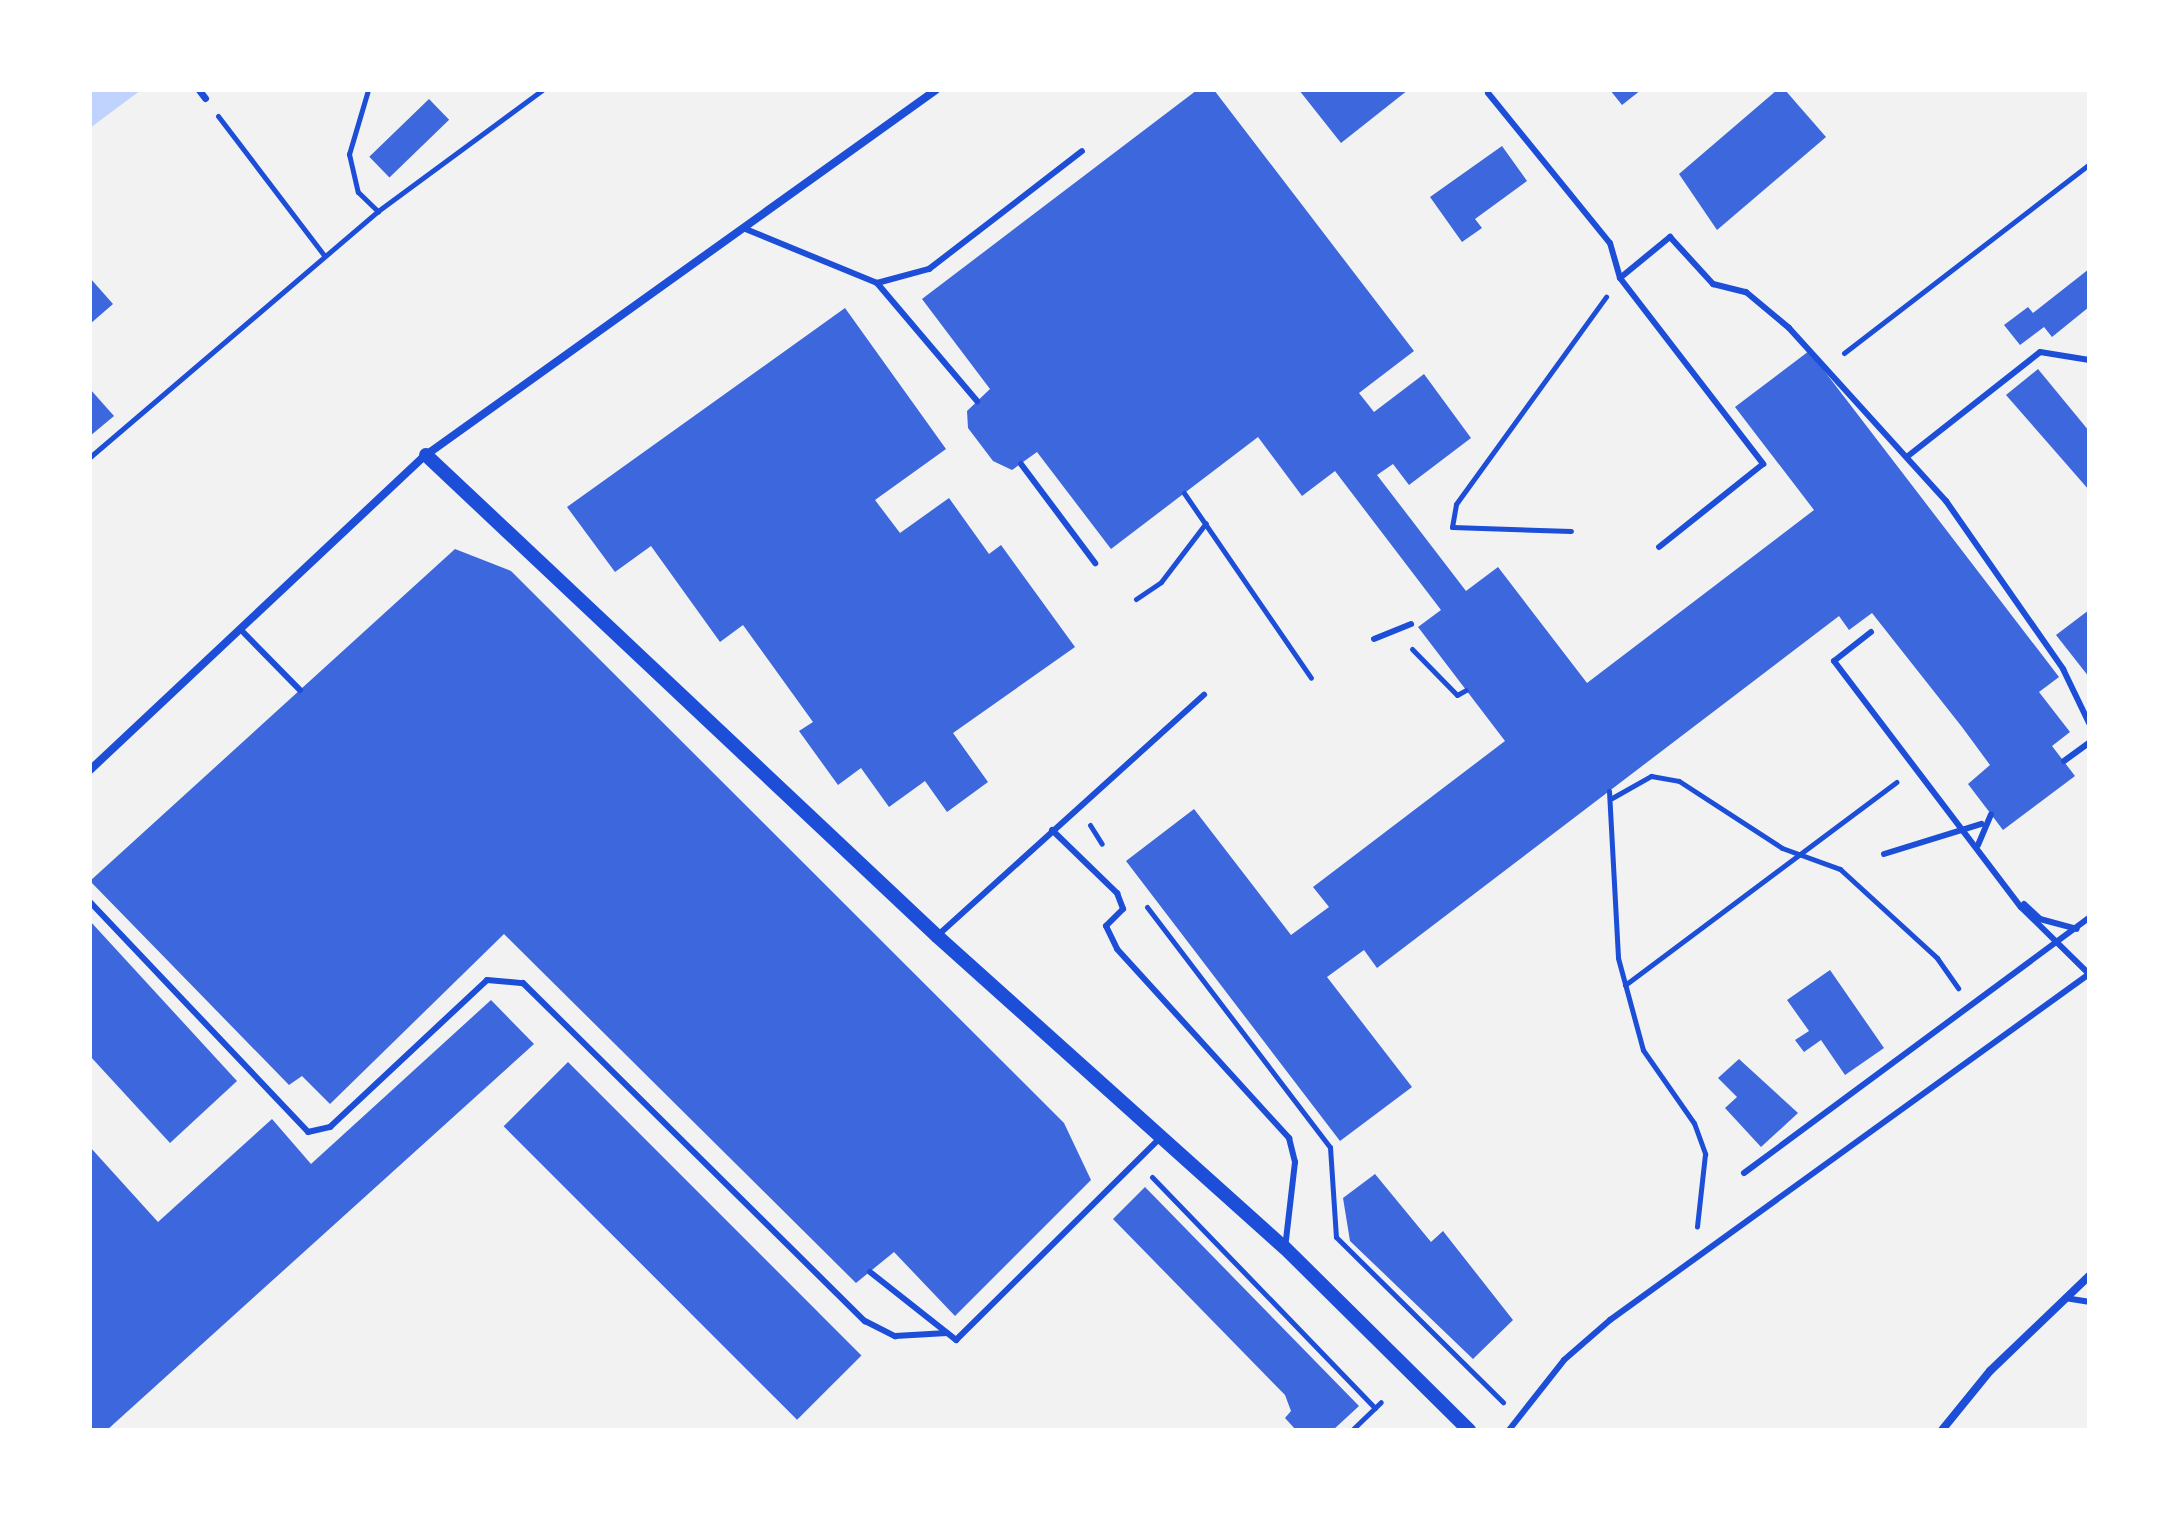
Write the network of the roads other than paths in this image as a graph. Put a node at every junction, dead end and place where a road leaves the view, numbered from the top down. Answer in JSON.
{"nodes":[{"id":1,"x":199,"y":90,"type":"edge"},
{"id":2,"x":936,"y":90,"type":"edge"},
{"id":3,"x":1488,"y":93,"type":"dead end"},
{"id":4,"x":205,"y":98,"type":"road end"},
{"id":5,"x":1082,"y":151,"type":"dead end"},
{"id":6,"x":742,"y":228,"type":"junction"},
{"id":7,"x":1620,"y":278,"type":"junction"},
{"id":8,"x":877,"y":283,"type":"junction"},
{"id":9,"x":2089,"y":360,"type":"edge"},
{"id":10,"x":977,"y":401,"type":"dead end"},
{"id":11,"x":426,"y":455,"type":"junction"},
{"id":12,"x":1908,"y":456,"type":"junction"},
{"id":13,"x":1021,"y":464,"type":"dead end"},
{"id":14,"x":1659,"y":547,"type":"dead end"},
{"id":15,"x":1095,"y":563,"type":"dead end"},
{"id":16,"x":1411,"y":624,"type":"dead end"},
{"id":17,"x":1871,"y":632,"type":"dead end"},
{"id":18,"x":244,"y":633,"type":"junction"},
{"id":19,"x":1374,"y":639,"type":"dead end"},
{"id":20,"x":300,"y":690,"type":"dead end"},
{"id":21,"x":1204,"y":695,"type":"dead end"},
{"id":22,"x":2089,"y":723,"type":"edge"},
{"id":23,"x":2089,"y":743,"type":"edge"},
{"id":24,"x":2064,"y":761,"type":"dead end"},
{"id":25,"x":90,"y":770,"type":"edge"},
{"id":26,"x":1991,"y":815,"type":"dead end"},
{"id":27,"x":1981,"y":824,"type":"junction"},
{"id":28,"x":1961,"y":827,"type":"junction"},
{"id":29,"x":1052,"y":830,"type":"junction"},
{"id":30,"x":1981,"y":852,"type":"junction"},
{"id":31,"x":1884,"y":854,"type":"dead end"},
{"id":32,"x":2008,"y":890,"type":"junction"},
{"id":33,"x":90,"y":902,"type":"edge"},
{"id":34,"x":2089,"y":918,"type":"edge"},
{"id":35,"x":2077,"y":929,"type":"junction"},
{"id":36,"x":937,"y":936,"type":"junction"},
{"id":37,"x":2056,"y":945,"type":"junction"},
{"id":38,"x":2089,"y":974,"type":"edge"},
{"id":39,"x":1161,"y":1137,"type":"junction"},
{"id":40,"x":1744,"y":1173,"type":"dead end"},
{"id":41,"x":1285,"y":1248,"type":"junction"},
{"id":42,"x":870,"y":1272,"type":"dead end"},
{"id":43,"x":2089,"y":1276,"type":"edge"},
{"id":44,"x":2062,"y":1298,"type":"junction"},
{"id":45,"x":2089,"y":1302,"type":"edge"},
{"id":46,"x":947,"y":1333,"type":"junction"},
{"id":47,"x":1469,"y":1430,"type":"edge"},
{"id":48,"x":1509,"y":1430,"type":"edge"},
{"id":49,"x":1942,"y":1430,"type":"edge"}],
"edges":[{"from":1,"to":4,"type":"street"},
{"from":2,"to":6,"type":"street"},
{"from":3,"to":7,"type":"lane"},
{"from":5,"to":8,"type":"lane"},
{"from":6,"to":8,"type":"lane"},
{"from":6,"to":11,"type":"street"},
{"from":7,"to":12,"type":"lane"},
{"from":7,"to":14,"type":"lane"},
{"from":8,"to":10,"type":"lane"},
{"from":9,"to":12,"type":"lane"},
{"from":11,"to":18,"type":"street"},
{"from":11,"to":36,"type":"street"},
{"from":12,"to":22,"type":"lane"},
{"from":13,"to":15,"type":"lane"},
{"from":16,"to":19,"type":"lane"},
{"from":17,"to":28,"type":"lane"},
{"from":18,"to":20,"type":"lane"},
{"from":18,"to":25,"type":"street"},
{"from":21,"to":29,"type":"lane"},
{"from":23,"to":24,"type":"lane"},
{"from":26,"to":27,"type":"lane"},
{"from":27,"to":28,"type":"lane"},
{"from":27,"to":30,"type":"lane"},
{"from":28,"to":30,"type":"lane"},
{"from":28,"to":31,"type":"lane"},
{"from":29,"to":36,"type":"lane"},
{"from":29,"to":41,"type":"lane"},
{"from":30,"to":32,"type":"lane"},
{"from":32,"to":35,"type":"lane"},
{"from":32,"to":37,"type":"lane"},
{"from":33,"to":46,"type":"lane"},
{"from":34,"to":35,"type":"lane"},
{"from":35,"to":37,"type":"lane"},
{"from":36,"to":39,"type":"street"},
{"from":37,"to":38,"type":"lane"},
{"from":37,"to":40,"type":"lane"},
{"from":38,"to":48,"type":"lane"},
{"from":39,"to":41,"type":"street"},
{"from":39,"to":46,"type":"lane"},
{"from":41,"to":47,"type":"street"},
{"from":42,"to":46,"type":"lane"},
{"from":43,"to":44,"type":"street"},
{"from":44,"to":45,"type":"lane"},
{"from":44,"to":49,"type":"street"}]}
